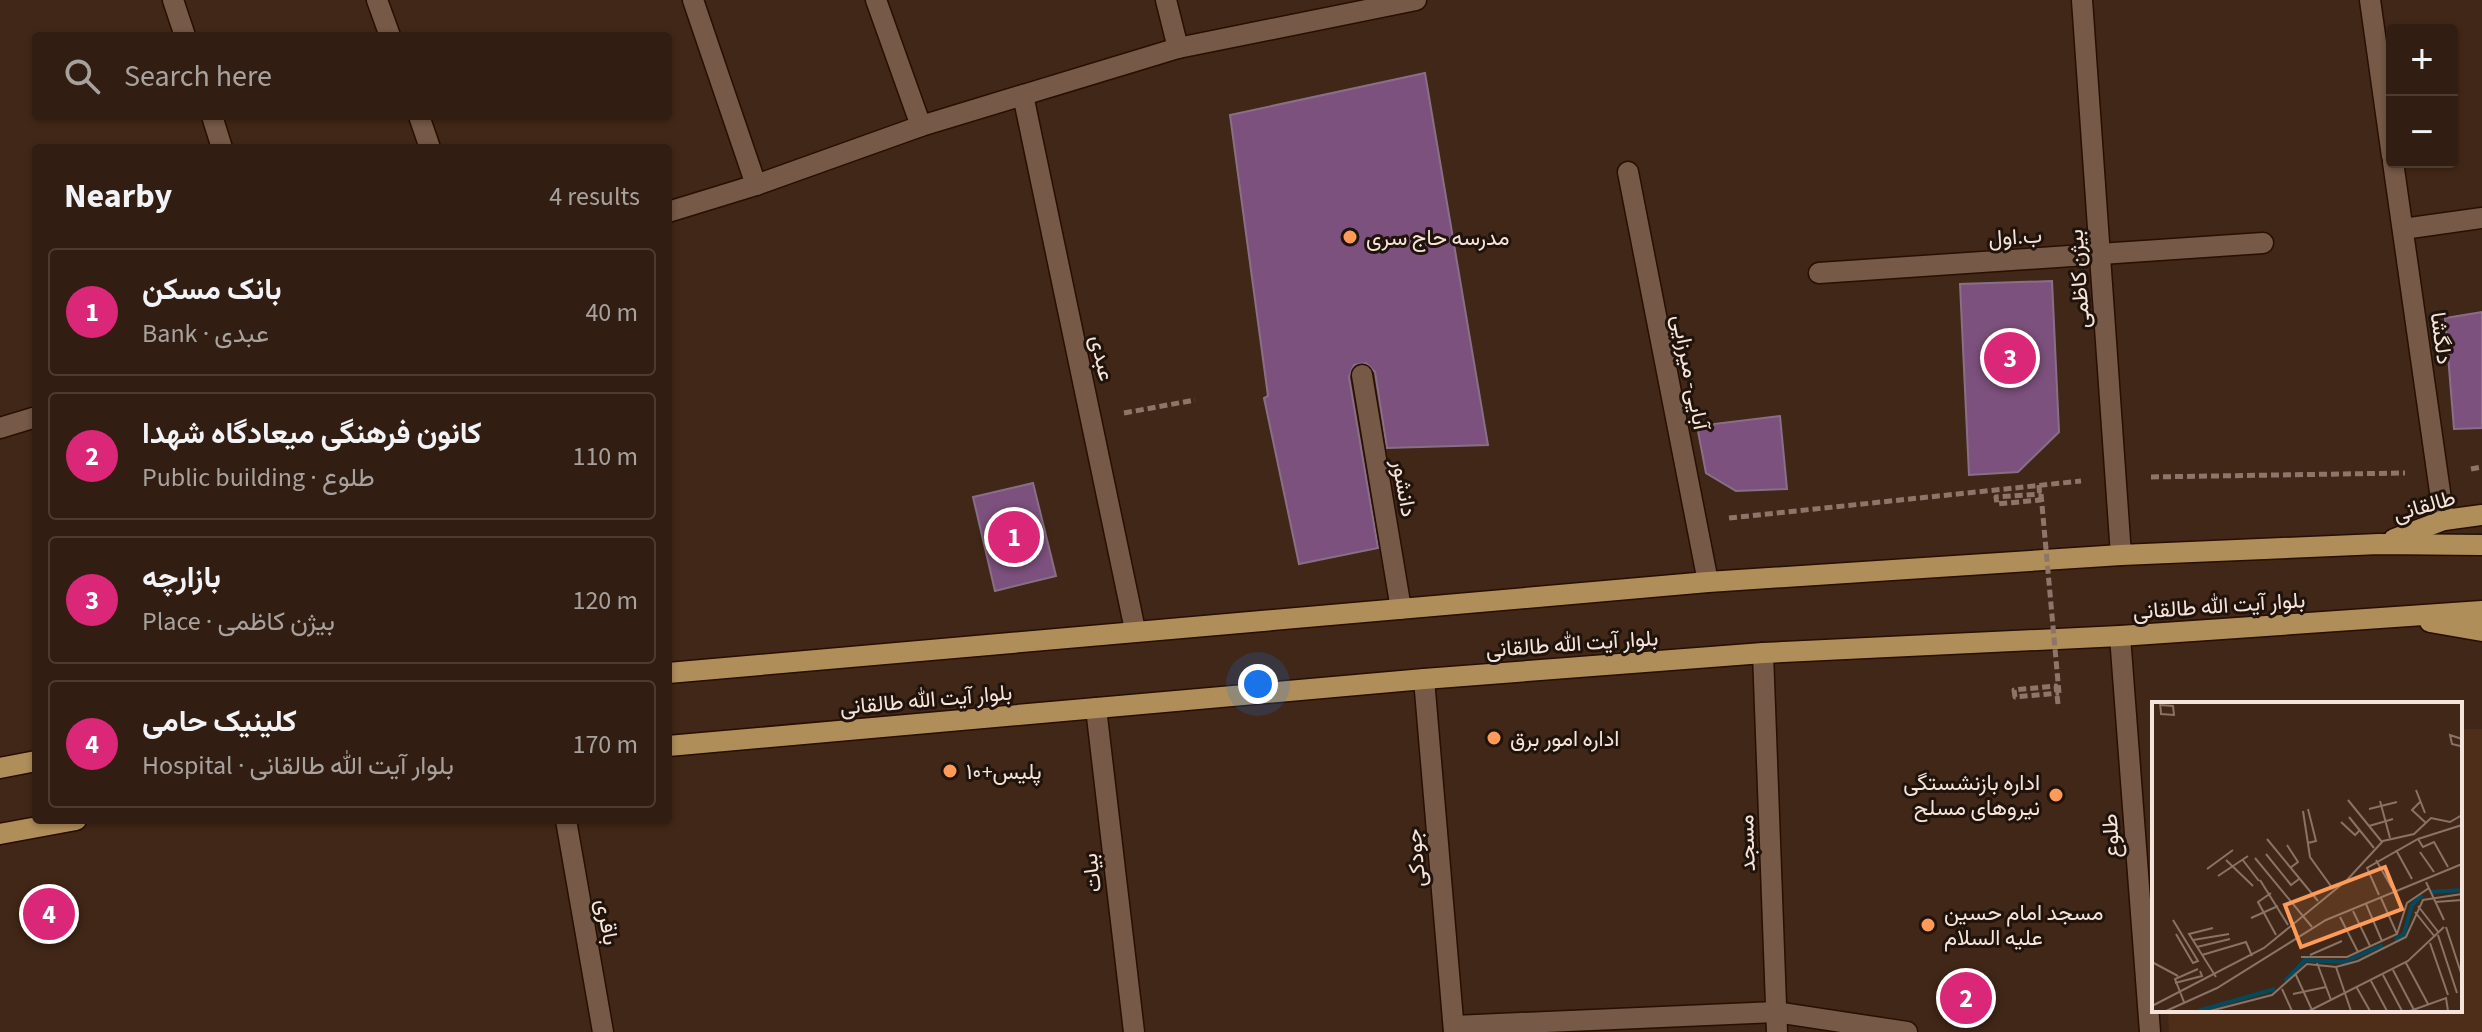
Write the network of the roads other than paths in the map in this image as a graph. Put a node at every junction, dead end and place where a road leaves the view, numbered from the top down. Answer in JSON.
{"nodes":[{"id":1,"x":173,"y":0,"type":"edge"},
{"id":2,"x":377,"y":0,"type":"edge"},
{"id":3,"x":693,"y":0,"type":"edge"},
{"id":4,"x":876,"y":0,"type":"edge"},
{"id":5,"x":1166,"y":0,"type":"edge"},
{"id":6,"x":1416,"y":0,"type":"edge"},
{"id":7,"x":2082,"y":0,"type":"edge"},
{"id":8,"x":2370,"y":0,"type":"edge"},
{"id":9,"x":184,"y":32,"type":"edge"},
{"id":10,"x":389,"y":32,"type":"edge"},
{"id":11,"x":1178,"y":48,"type":"junction"},
{"id":12,"x":1023,"y":95,"type":"junction"},
{"id":13,"x":2386,"y":113,"type":"edge"},
{"id":14,"x":213,"y":120,"type":"edge"},
{"id":15,"x":420,"y":120,"type":"edge"},
{"id":16,"x":921,"y":126,"type":"junction"},
{"id":17,"x":221,"y":144,"type":"edge"},
{"id":18,"x":429,"y":144,"type":"edge"},
{"id":19,"x":2394,"y":168,"type":"edge"},
{"id":20,"x":1628,"y":172,"type":"dead end"},
{"id":21,"x":756,"y":185,"type":"junction"},
{"id":22,"x":672,"y":211,"type":"edge"},
{"id":23,"x":2482,"y":218,"type":"edge"},
{"id":24,"x":2403,"y":229,"type":"junction"},
{"id":25,"x":2263,"y":243,"type":"dead end"},
{"id":26,"x":2100,"y":255,"type":"junction"},
{"id":27,"x":1819,"y":273,"type":"dead end"},
{"id":28,"x":1362,"y":375,"type":"dead end"},
{"id":29,"x":32,"y":418,"type":"edge"},
{"id":30,"x":0,"y":428,"type":"edge"},
{"id":31,"x":2482,"y":515,"type":"edge"},
{"id":32,"x":2444,"y":520,"type":"junction"},
{"id":33,"x":2379,"y":544,"type":"junction"},
{"id":34,"x":2482,"y":545,"type":"edge"},
{"id":35,"x":2121,"y":555,"type":"junction"},
{"id":36,"x":1708,"y":582,"type":"junction"},
{"id":37,"x":1401,"y":609,"type":"junction"},
{"id":38,"x":2482,"y":611,"type":"edge"},
{"id":39,"x":2395,"y":617,"type":"junction"},
{"id":40,"x":1135,"y":630,"type":"junction"},
{"id":41,"x":2482,"y":631,"type":"edge"},
{"id":42,"x":2120,"y":636,"type":"junction"},
{"id":43,"x":1763,"y":653,"type":"junction"},
{"id":44,"x":672,"y":673,"type":"edge"},
{"id":45,"x":1424,"y":679,"type":"junction"},
{"id":46,"x":1096,"y":708,"type":"junction"},
{"id":47,"x":672,"y":746,"type":"edge"},
{"id":48,"x":32,"y":762,"type":"edge"},
{"id":49,"x":0,"y":768,"type":"edge"},
{"id":50,"x":54,"y":824,"type":"edge"},
{"id":51,"x":567,"y":824,"type":"edge"},
{"id":52,"x":0,"y":834,"type":"edge"},
{"id":53,"x":1776,"y":1022,"type":"edge"},
{"id":54,"x":1454,"y":1029,"type":"edge"},
{"id":55,"x":603,"y":1032,"type":"edge"},
{"id":56,"x":1134,"y":1032,"type":"edge"},
{"id":57,"x":1907,"y":1032,"type":"edge"},
{"id":58,"x":2150,"y":1032,"type":"edge"}],
"edges":[{"from":1,"to":9,"type":"street"},
{"from":2,"to":10,"type":"street"},
{"from":3,"to":21,"type":"street"},
{"from":4,"to":16,"type":"street"},
{"from":5,"to":11,"type":"street"},
{"from":6,"to":11,"type":"street"},
{"from":7,"to":26,"type":"street","name":"بیژن کاظمی"},
{"from":8,"to":13,"type":"street"},
{"from":11,"to":12,"type":"street"},
{"from":12,"to":16,"type":"street"},
{"from":12,"to":40,"type":"street","name":"عبدی"},
{"from":14,"to":17,"type":"street"},
{"from":15,"to":18,"type":"street"},
{"from":16,"to":21,"type":"street"},
{"from":19,"to":24,"type":"street","name":"دلگشا"},
{"from":20,"to":36,"type":"street","name":"آبایی- میرزایی"},
{"from":21,"to":22,"type":"street"},
{"from":23,"to":24,"type":"street"},
{"from":24,"to":32,"type":"street","name":"دلگشا"},
{"from":25,"to":26,"type":"street","name":"ب.اول"},
{"from":26,"to":27,"type":"street","name":"ب.اول"},
{"from":26,"to":35,"type":"street","name":"بیژن کاظمی"},
{"from":28,"to":37,"type":"street","name":"دانشور"},
{"from":29,"to":30,"type":"street"},
{"from":31,"to":32,"type":"main road","name":"طالقانی"},
{"from":32,"to":33,"type":"main road","name":"طالقانی"},
{"from":33,"to":34,"type":"main road"},
{"from":33,"to":35,"type":"main road"},
{"from":35,"to":36,"type":"main road"},
{"from":36,"to":37,"type":"main road"},
{"from":37,"to":40,"type":"main road"},
{"from":38,"to":39,"type":"main road","name":"بلوار آیت الله طالقانی"},
{"from":39,"to":41,"type":"main road"},
{"from":39,"to":42,"type":"main road","name":"بلوار آیت الله طالقانی"},
{"from":40,"to":44,"type":"main road"},
{"from":42,"to":43,"type":"main road","name":"بلوار آیت الله طالقانی"},
{"from":42,"to":58,"type":"street","name":"طلوع"},
{"from":43,"to":45,"type":"main road","name":"بلوار آیت الله طالقانی"},
{"from":43,"to":53,"type":"street","name":"مسجد"},
{"from":45,"to":46,"type":"main road","name":"بلوار آیت الله طالقانی"},
{"from":45,"to":54,"type":"street","name":"جودکی"},
{"from":46,"to":47,"type":"main road","name":"بلوار آیت الله طالقانی"},
{"from":46,"to":56,"type":"street","name":"بیات"},
{"from":48,"to":49,"type":"main road"},
{"from":50,"to":52,"type":"main road"},
{"from":51,"to":55,"type":"street","name":"باقری"},
{"from":53,"to":54,"type":"street"},
{"from":53,"to":57,"type":"street"}]}
